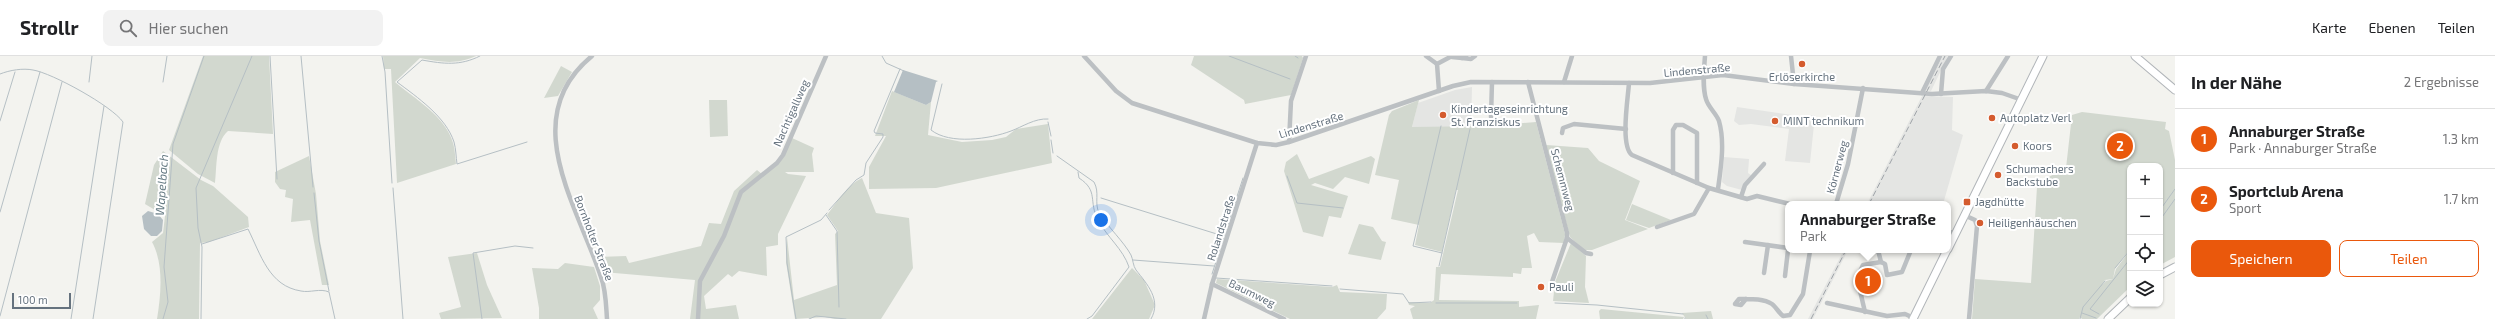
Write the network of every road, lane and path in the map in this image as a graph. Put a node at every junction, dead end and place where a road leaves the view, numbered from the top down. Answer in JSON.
{"nodes":[{"id":1,"x":592,"y":56,"type":"edge"},
{"id":2,"x":826,"y":56,"type":"edge"},
{"id":3,"x":1084,"y":56,"type":"edge"},
{"id":4,"x":1306,"y":56,"type":"edge"},
{"id":5,"x":1426,"y":56,"type":"edge"},
{"id":6,"x":1452,"y":56,"type":"edge"},
{"id":7,"x":1475,"y":56,"type":"edge"},
{"id":8,"x":1572,"y":56,"type":"edge"},
{"id":9,"x":1705,"y":56,"type":"edge"},
{"id":10,"x":1791,"y":56,"type":"edge"},
{"id":11,"x":1940,"y":56,"type":"edge"},
{"id":12,"x":1951,"y":56,"type":"edge"},
{"id":13,"x":2008,"y":56,"type":"edge"},
{"id":14,"x":2043,"y":56,"type":"edge"},
{"id":15,"x":2135,"y":56,"type":"edge"},
{"id":16,"x":1464,"y":57,"type":"edge"},
{"id":17,"x":1437,"y":64,"type":"junction"},
{"id":18,"x":1704,"y":77,"type":"junction"},
{"id":19,"x":1492,"y":82,"type":"junction"},
{"id":20,"x":1528,"y":82,"type":"junction"},
{"id":21,"x":1564,"y":82,"type":"junction"},
{"id":22,"x":1629,"y":83,"type":"junction"},
{"id":23,"x":1794,"y":84,"type":"junction"},
{"id":24,"x":1863,"y":88,"type":"junction"},
{"id":25,"x":2175,"y":90,"type":"edge"},
{"id":26,"x":1439,"y":91,"type":"junction"},
{"id":27,"x":1986,"y":91,"type":"junction"},
{"id":28,"x":1922,"y":93,"type":"junction"},
{"id":29,"x":1941,"y":94,"type":"junction"},
{"id":30,"x":2022,"y":100,"type":"junction"},
{"id":31,"x":1492,"y":117,"type":"dead end"},
{"id":32,"x":1626,"y":129,"type":"junction"},
{"id":33,"x":1562,"y":133,"type":"dead end"},
{"id":34,"x":1289,"y":142,"type":"junction"},
{"id":35,"x":1257,"y":143,"type":"junction"},
{"id":36,"x":1764,"y":164,"type":"dead end"},
{"id":37,"x":1673,"y":173,"type":"junction"},
{"id":38,"x":1697,"y":183,"type":"junction"},
{"id":39,"x":1709,"y":188,"type":"junction"},
{"id":40,"x":1718,"y":189,"type":"junction"},
{"id":41,"x":1741,"y":197,"type":"junction"},
{"id":42,"x":1837,"y":201,"type":"edge"},
{"id":43,"x":1785,"y":203,"type":"edge"},
{"id":44,"x":1965,"y":213,"type":"junction"},
{"id":45,"x":1657,"y":227,"type":"dead end"},
{"id":46,"x":1951,"y":232,"type":"edge"},
{"id":47,"x":1956,"y":233,"type":"junction"},
{"id":48,"x":1567,"y":238,"type":"junction"},
{"id":49,"x":1745,"y":242,"type":"dead end"},
{"id":50,"x":1951,"y":243,"type":"edge"},
{"id":51,"x":1768,"y":245,"type":"junction"},
{"id":52,"x":1785,"y":248,"type":"edge"},
{"id":53,"x":1787,"y":253,"type":"edge"},
{"id":54,"x":1810,"y":253,"type":"edge"},
{"id":55,"x":1879,"y":253,"type":"edge"},
{"id":56,"x":1910,"y":253,"type":"edge"},
{"id":57,"x":1946,"y":253,"type":"edge"},
{"id":58,"x":1591,"y":254,"type":"dead end"},
{"id":59,"x":1881,"y":262,"type":"junction"},
{"id":60,"x":2175,"y":267,"type":"edge"},
{"id":61,"x":1764,"y":273,"type":"dead end"},
{"id":62,"x":2163,"y":273,"type":"edge"},
{"id":63,"x":1784,"y":276,"type":"dead end"},
{"id":64,"x":1552,"y":282,"type":"dead end"},
{"id":65,"x":1212,"y":284,"type":"junction"},
{"id":66,"x":1746,"y":299,"type":"dead end"},
{"id":67,"x":2127,"y":301,"type":"edge"},
{"id":68,"x":1827,"y":303,"type":"dead end"},
{"id":69,"x":1865,"y":312,"type":"junction"},
{"id":70,"x":1914,"y":318,"type":"edge"},
{"id":71,"x":607,"y":319,"type":"edge"},
{"id":72,"x":698,"y":319,"type":"edge"},
{"id":73,"x":1204,"y":319,"type":"edge"},
{"id":74,"x":1284,"y":319,"type":"edge"},
{"id":75,"x":1969,"y":319,"type":"edge"},
{"id":76,"x":2108,"y":319,"type":"edge"}],
"edges":[{"from":1,"to":71,"type":"street","name":"Bornholter Straße"},
{"from":2,"to":72,"type":"street","name":"Nachtigallweg"},
{"from":3,"to":35,"type":"street","name":"Lindenstraße"},
{"from":4,"to":34,"type":"street"},
{"from":5,"to":17,"type":"street"},
{"from":6,"to":16,"type":"street"},
{"from":6,"to":17,"type":"street"},
{"from":7,"to":16,"type":"street"},
{"from":8,"to":21,"type":"street"},
{"from":9,"to":18,"type":"street"},
{"from":10,"to":23,"type":"street"},
{"from":11,"to":28,"type":"street"},
{"from":12,"to":29,"type":"street"},
{"from":13,"to":27,"type":"street"},
{"from":14,"to":30,"type":"main road"},
{"from":15,"to":25,"type":"main road"},
{"from":17,"to":26,"type":"street"},
{"from":18,"to":22,"type":"street","name":"Lindenstraße"},
{"from":18,"to":23,"type":"street","name":"Lindenstraße"},
{"from":18,"to":40,"type":"street"},
{"from":19,"to":20,"type":"street","name":"Lindenstraße"},
{"from":19,"to":26,"type":"street","name":"Lindenstraße"},
{"from":19,"to":31,"type":"street"},
{"from":20,"to":21,"type":"street","name":"Lindenstraße"},
{"from":20,"to":48,"type":"street","name":"Schemmweg"},
{"from":21,"to":22,"type":"street","name":"Lindenstraße"},
{"from":22,"to":32,"type":"street"},
{"from":23,"to":24,"type":"street","name":"Lindenstraße"},
{"from":24,"to":28,"type":"street","name":"Lindenstraße"},
{"from":24,"to":42,"type":"street","name":"Körnerweg"},
{"from":26,"to":34,"type":"street","name":"Lindenstraße"},
{"from":27,"to":29,"type":"street","name":"Lindenstraße"},
{"from":27,"to":30,"type":"street","name":"Lindenstraße"},
{"from":28,"to":29,"type":"street","name":"Lindenstraße"},
{"from":30,"to":44,"type":"main road"},
{"from":32,"to":33,"type":"street"},
{"from":32,"to":37,"type":"street"},
{"from":34,"to":35,"type":"street","name":"Lindenstraße"},
{"from":35,"to":65,"type":"street","name":"Rolandstraße"},
{"from":36,"to":41,"type":"street"},
{"from":37,"to":38,"type":"street"},
{"from":37,"to":38,"type":"street"},
{"from":38,"to":39,"type":"street"},
{"from":39,"to":40,"type":"street"},
{"from":39,"to":45,"type":"street"},
{"from":40,"to":41,"type":"street"},
{"from":41,"to":43,"type":"street"},
{"from":44,"to":47,"type":"main road"},
{"from":44,"to":75,"type":"street"},
{"from":46,"to":47,"type":"street"},
{"from":47,"to":50,"type":"main road"},
{"from":48,"to":58,"type":"street"},
{"from":48,"to":64,"type":"street"},
{"from":49,"to":51,"type":"street"},
{"from":51,"to":52,"type":"street"},
{"from":51,"to":61,"type":"street"},
{"from":53,"to":63,"type":"street"},
{"from":54,"to":66,"type":"street"},
{"from":55,"to":59,"type":"street"},
{"from":56,"to":59,"type":"street"},
{"from":57,"to":70,"type":"main road"},
{"from":59,"to":69,"type":"street"},
{"from":60,"to":62,"type":"main road"},
{"from":65,"to":73,"type":"street","name":"Rolandstraße"},
{"from":65,"to":74,"type":"street","name":"Baumweg"},
{"from":67,"to":76,"type":"main road"},
{"from":68,"to":69,"type":"street"},
{"from":69,"to":70,"type":"street"}]}
